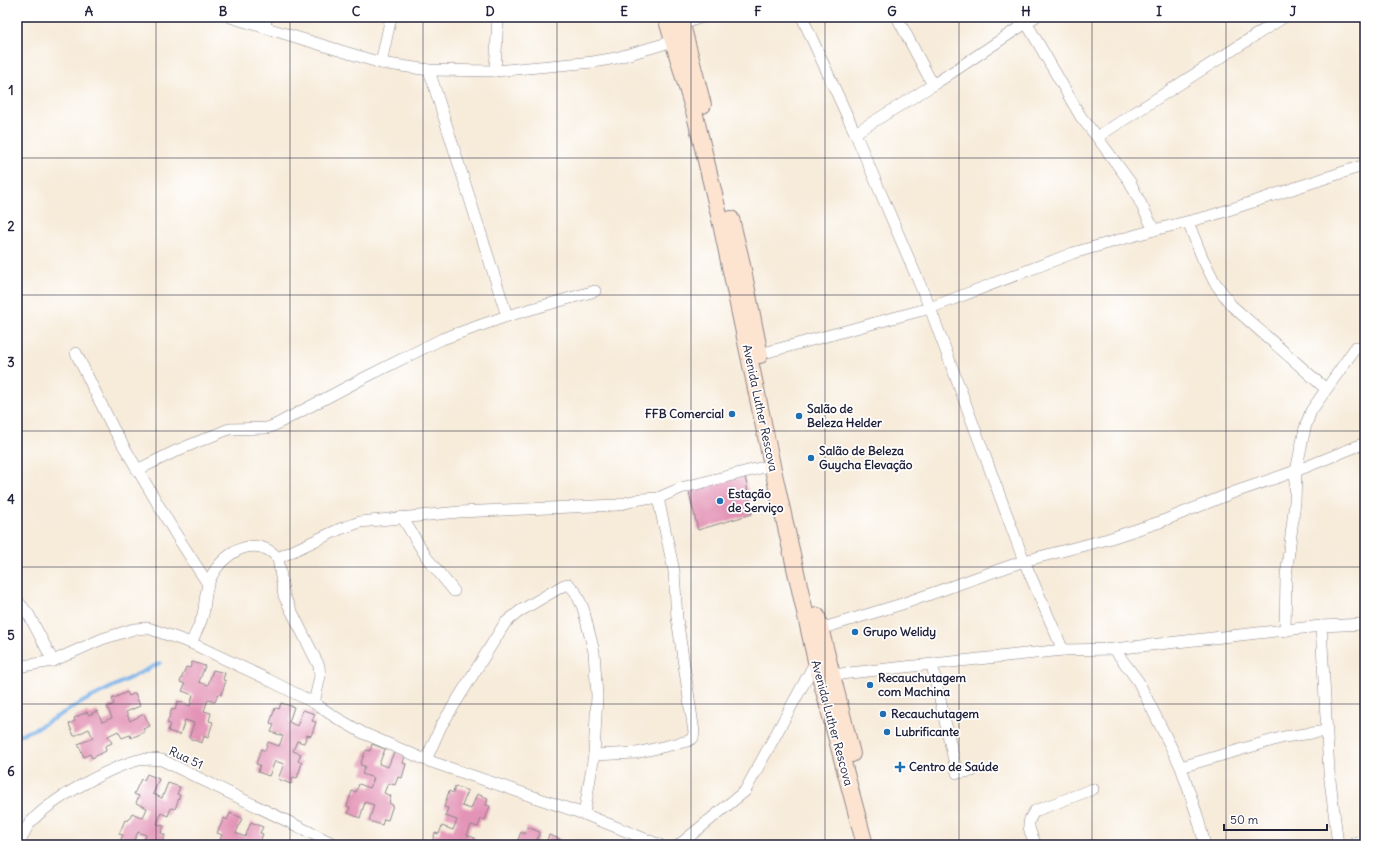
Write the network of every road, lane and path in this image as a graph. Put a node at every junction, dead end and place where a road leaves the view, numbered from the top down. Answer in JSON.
{"nodes":[{"id":1,"x":230,"y":17,"type":"edge"},
{"id":2,"x":391,"y":17,"type":"edge"},
{"id":3,"x":498,"y":17,"type":"edge"},
{"id":4,"x":666,"y":17,"type":"edge"},
{"id":5,"x":702,"y":17,"type":"edge"},
{"id":6,"x":802,"y":17,"type":"edge"},
{"id":7,"x":897,"y":17,"type":"edge"},
{"id":8,"x":1035,"y":17,"type":"edge"},
{"id":9,"x":1284,"y":17,"type":"edge"},
{"id":10,"x":681,"y":20,"type":"edge"},
{"id":11,"x":1024,"y":20,"type":"edge"},
{"id":12,"x":266,"y":22,"type":"edge"},
{"id":13,"x":674,"y":41,"type":"junction"},
{"id":14,"x":381,"y":63,"type":"junction"},
{"id":15,"x":429,"y":70,"type":"junction"},
{"id":16,"x":495,"y":71,"type":"junction"},
{"id":17,"x":933,"y":85,"type":"junction"},
{"id":18,"x":855,"y":133,"type":"junction"},
{"id":19,"x":1097,"y":137,"type":"junction"},
{"id":20,"x":1365,"y":165,"type":"edge"},
{"id":21,"x":1188,"y":222,"type":"junction"},
{"id":22,"x":1154,"y":230,"type":"junction"},
{"id":23,"x":595,"y":291,"type":"dead end"},
{"id":24,"x":930,"y":308,"type":"junction"},
{"id":25,"x":507,"y":316,"type":"junction"},
{"id":26,"x":1356,"y":347,"type":"dead end"},
{"id":27,"x":76,"y":353,"type":"dead end"},
{"id":28,"x":760,"y":354,"type":"junction"},
{"id":29,"x":1326,"y":389,"type":"junction"},
{"id":30,"x":1365,"y":443,"type":"edge"},
{"id":31,"x":772,"y":465,"type":"junction"},
{"id":32,"x":137,"y":470,"type":"junction"},
{"id":33,"x":1296,"y":472,"type":"junction"},
{"id":34,"x":658,"y":498,"type":"junction"},
{"id":35,"x":402,"y":517,"type":"junction"},
{"id":36,"x":278,"y":558,"type":"junction"},
{"id":37,"x":1024,"y":561,"type":"junction"},
{"id":38,"x":208,"y":584,"type":"junction"},
{"id":39,"x":454,"y":591,"type":"dead end"},
{"id":40,"x":17,"y":600,"type":"edge"},
{"id":41,"x":1365,"y":624,"type":"edge"},
{"id":42,"x":1321,"y":626,"type":"junction"},
{"id":43,"x":820,"y":630,"type":"junction"},
{"id":44,"x":1285,"y":631,"type":"junction"},
{"id":45,"x":191,"y":643,"type":"junction"},
{"id":46,"x":1114,"y":649,"type":"junction"},
{"id":47,"x":1063,"y":650,"type":"junction"},
{"id":48,"x":52,"y":661,"type":"junction"},
{"id":49,"x":816,"y":661,"type":"junction"},
{"id":50,"x":932,"y":665,"type":"junction"},
{"id":51,"x":17,"y":667,"type":"edge"},
{"id":52,"x":831,"y":675,"type":"junction"},
{"id":53,"x":314,"y":703,"type":"junction"},
{"id":54,"x":1326,"y":731,"type":"junction"},
{"id":55,"x":594,"y":755,"type":"junction"},
{"id":56,"x":426,"y":760,"type":"junction"},
{"id":57,"x":1181,"y":767,"type":"junction"},
{"id":58,"x":972,"y":771,"type":"dead end"},
{"id":59,"x":1093,"y":789,"type":"dead end"},
{"id":60,"x":584,"y":814,"type":"junction"},
{"id":61,"x":1365,"y":840,"type":"edge"},
{"id":62,"x":18,"y":845,"type":"edge"},
{"id":63,"x":336,"y":845,"type":"edge"},
{"id":64,"x":660,"y":845,"type":"edge"},
{"id":65,"x":679,"y":845,"type":"edge"},
{"id":66,"x":865,"y":845,"type":"edge"},
{"id":67,"x":875,"y":845,"type":"edge"},
{"id":68,"x":1036,"y":845,"type":"edge"},
{"id":69,"x":1205,"y":845,"type":"edge"},
{"id":70,"x":1338,"y":845,"type":"edge"},
{"id":71,"x":1348,"y":845,"type":"edge"}],
"edges":[{"from":1,"to":12,"type":"street"},
{"from":2,"to":14,"type":"street"},
{"from":3,"to":16,"type":"street"},
{"from":4,"to":13,"type":"main road","name":"Avenida Luther Rescova"},
{"from":5,"to":10,"type":"street"},
{"from":6,"to":18,"type":"street"},
{"from":7,"to":17,"type":"street"},
{"from":8,"to":11,"type":"street"},
{"from":9,"to":19,"type":"street"},
{"from":10,"to":28,"type":"main road","name":"Avenida Luther Rescova"},
{"from":11,"to":17,"type":"street"},
{"from":11,"to":19,"type":"street"},
{"from":12,"to":14,"type":"street"},
{"from":13,"to":16,"type":"street"},
{"from":13,"to":31,"type":"main road","name":"Avenida Luther Rescova"},
{"from":14,"to":15,"type":"street"},
{"from":15,"to":16,"type":"street"},
{"from":15,"to":25,"type":"street"},
{"from":17,"to":18,"type":"street"},
{"from":18,"to":24,"type":"street"},
{"from":19,"to":22,"type":"street"},
{"from":20,"to":21,"type":"street"},
{"from":21,"to":22,"type":"street"},
{"from":21,"to":29,"type":"street"},
{"from":22,"to":24,"type":"street"},
{"from":23,"to":25,"type":"street"},
{"from":24,"to":28,"type":"street"},
{"from":24,"to":37,"type":"street"},
{"from":25,"to":32,"type":"street"},
{"from":26,"to":29,"type":"street"},
{"from":27,"to":32,"type":"street"},
{"from":28,"to":43,"type":"main road","name":"Avenida Luther Rescova"},
{"from":29,"to":33,"type":"street"},
{"from":30,"to":33,"type":"street"},
{"from":31,"to":34,"type":"street"},
{"from":31,"to":49,"type":"main road","name":"Avenida Luther Rescova"},
{"from":32,"to":38,"type":"street"},
{"from":33,"to":37,"type":"street"},
{"from":33,"to":44,"type":"street"},
{"from":34,"to":35,"type":"street"},
{"from":34,"to":55,"type":"street"},
{"from":35,"to":36,"type":"street"},
{"from":35,"to":39,"type":"street"},
{"from":36,"to":38,"type":"street"},
{"from":36,"to":53,"type":"street"},
{"from":37,"to":43,"type":"street"},
{"from":37,"to":47,"type":"street"},
{"from":38,"to":45,"type":"street"},
{"from":40,"to":48,"type":"street"},
{"from":41,"to":42,"type":"street"},
{"from":42,"to":44,"type":"street"},
{"from":42,"to":54,"type":"street"},
{"from":43,"to":52,"type":"main road","name":"Avenida Luther Rescova"},
{"from":44,"to":46,"type":"street"},
{"from":45,"to":48,"type":"street"},
{"from":45,"to":53,"type":"street"},
{"from":46,"to":47,"type":"street"},
{"from":46,"to":57,"type":"street"},
{"from":47,"to":50,"type":"street"},
{"from":48,"to":51,"type":"street"},
{"from":49,"to":65,"type":"street"},
{"from":49,"to":66,"type":"main road","name":"Avenida Luther Rescova"},
{"from":50,"to":52,"type":"street"},
{"from":50,"to":58,"type":"street"},
{"from":52,"to":67,"type":"main road","name":"Avenida Luther Rescova"},
{"from":53,"to":56,"type":"street"},
{"from":54,"to":57,"type":"street"},
{"from":54,"to":70,"type":"street"},
{"from":55,"to":56,"type":"street"},
{"from":55,"to":60,"type":"street"},
{"from":56,"to":60,"type":"street"},
{"from":57,"to":69,"type":"street"},
{"from":59,"to":68,"type":"street"},
{"from":60,"to":64,"type":"street"},
{"from":61,"to":71,"type":"street"},
{"from":62,"to":63,"type":"street","name":"Rua 51"}]}
